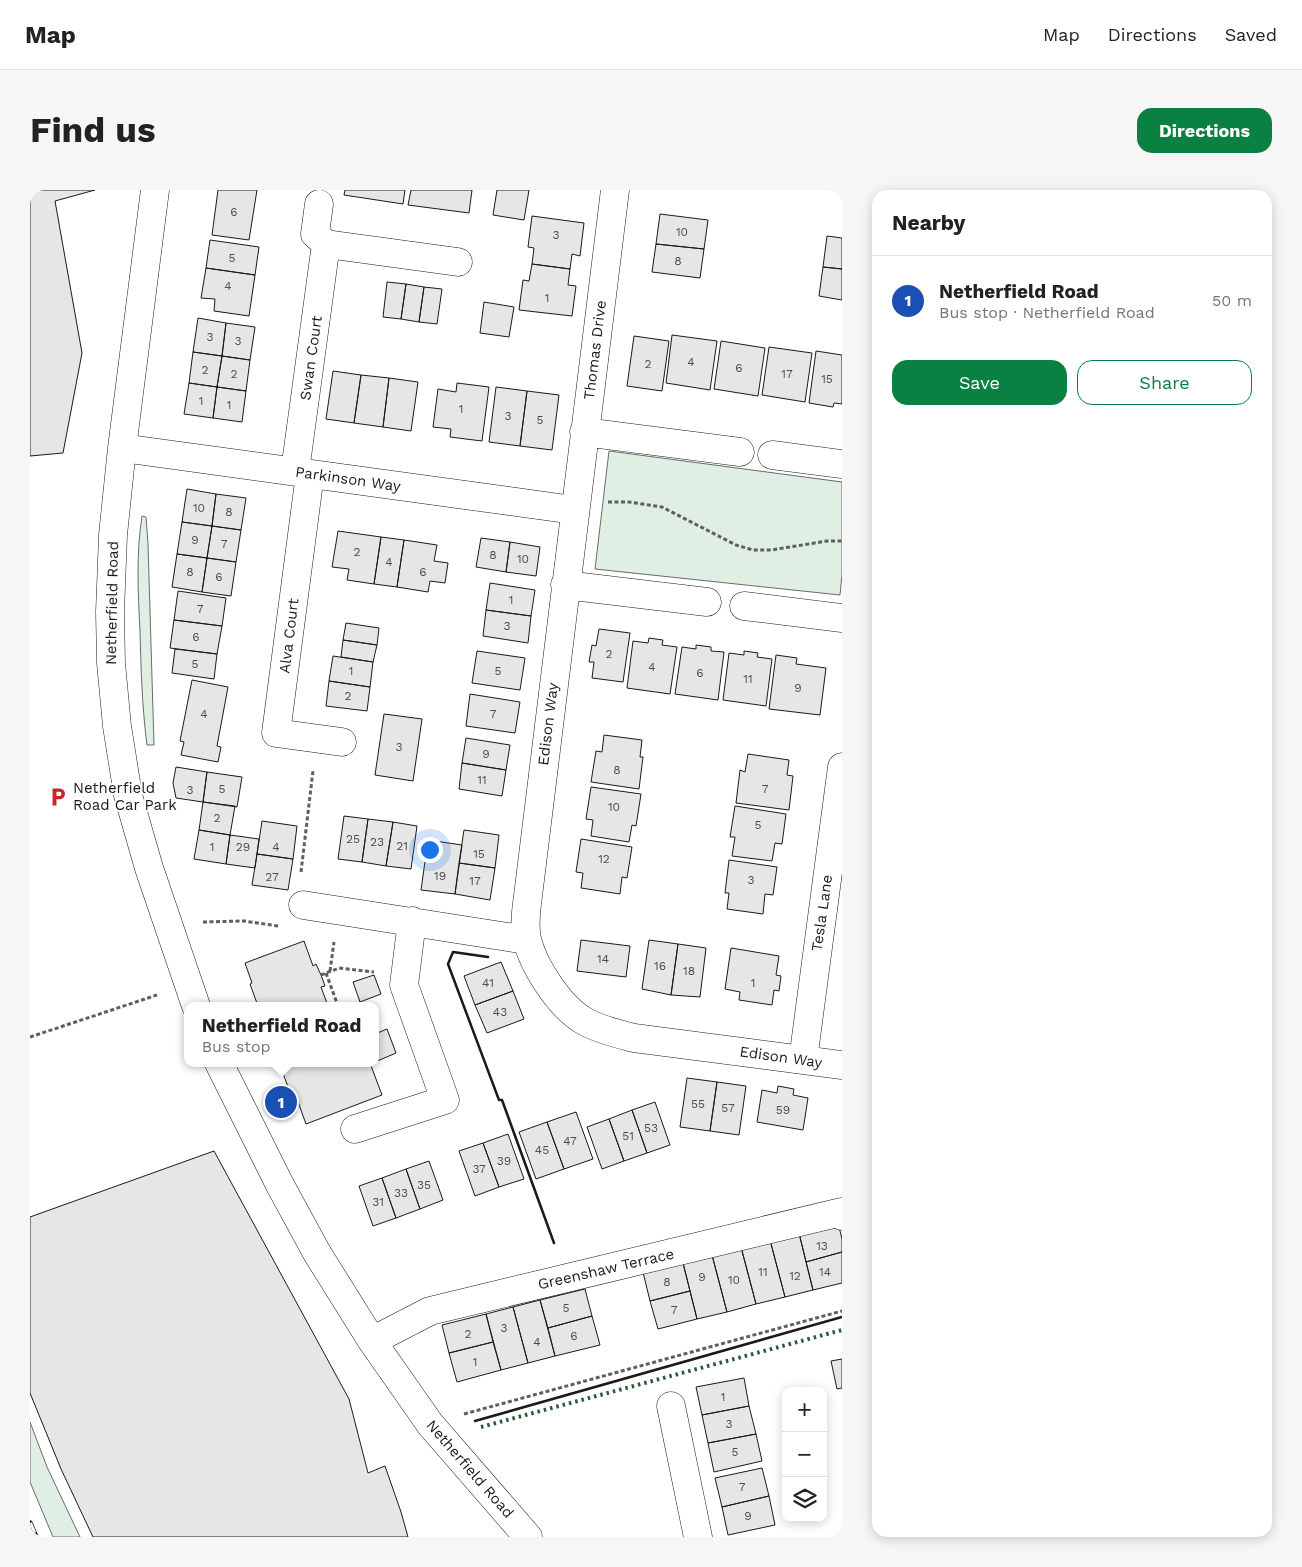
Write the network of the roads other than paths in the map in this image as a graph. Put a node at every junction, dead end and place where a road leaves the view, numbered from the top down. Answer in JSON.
{"nodes":[{"id":1,"x":156,"y":190,"type":"edge"},
{"id":2,"x":615,"y":190,"type":"edge"},
{"id":3,"x":319,"y":204,"type":"dead end"},
{"id":4,"x":326,"y":244,"type":"junction"},
{"id":5,"x":458,"y":262,"type":"dead end"},
{"id":6,"x":584,"y":432,"type":"junction"},
{"id":7,"x":122,"y":448,"type":"junction"},
{"id":8,"x":740,"y":452,"type":"dead end"},
{"id":9,"x":772,"y":455,"type":"dead end"},
{"id":10,"x":842,"y":464,"type":"edge"},
{"id":11,"x":302,"y":472,"type":"junction"},
{"id":12,"x":575,"y":505,"type":"junction"},
{"id":13,"x":565,"y":584,"type":"junction"},
{"id":14,"x":707,"y":602,"type":"dead end"},
{"id":15,"x":744,"y":606,"type":"dead end"},
{"id":16,"x":842,"y":618,"type":"edge"},
{"id":17,"x":329,"y":740,"type":"road end"},
{"id":18,"x":842,"y":767,"type":"edge"},
{"id":19,"x":302,"y":892,"type":"road end"},
{"id":20,"x":412,"y":921,"type":"junction"},
{"id":21,"x":527,"y":940,"type":"junction"},
{"id":22,"x":193,"y":995,"type":"edge"},
{"id":23,"x":803,"y":1060,"type":"junction"},
{"id":24,"x":842,"y":1065,"type":"edge"},
{"id":25,"x":221,"y":1067,"type":"edge"},
{"id":26,"x":354,"y":1129,"type":"dead end"},
{"id":27,"x":842,"y":1216,"type":"edge"},
{"id":28,"x":372,"y":1341,"type":"junction"},
{"id":29,"x":671,"y":1406,"type":"dead end"},
{"id":30,"x":696,"y":1524,"type":"edge"},
{"id":31,"x":528,"y":1537,"type":"edge"}],
"edges":[{"from":1,"to":7,"type":"street","name":"Netherfield Road"},
{"from":2,"to":6,"type":"street","name":"Thomas Drive"},
{"from":3,"to":4,"type":"street"},
{"from":4,"to":5,"type":"street"},
{"from":4,"to":11,"type":"street","name":"Swan Court"},
{"from":6,"to":8,"type":"street"},
{"from":6,"to":12,"type":"street","name":"Thomas Drive"},
{"from":7,"to":11,"type":"street","name":"Parkinson Way"},
{"from":7,"to":22,"type":"street","name":"Netherfield Road"},
{"from":9,"to":10,"type":"street"},
{"from":11,"to":12,"type":"street","name":"Parkinson Way"},
{"from":11,"to":17,"type":"street","name":"Alva Court"},
{"from":12,"to":13,"type":"street","name":"Edison Way"},
{"from":13,"to":14,"type":"street"},
{"from":13,"to":21,"type":"street","name":"Edison Way"},
{"from":15,"to":16,"type":"street"},
{"from":18,"to":23,"type":"street","name":"Tesla Lane"},
{"from":19,"to":20,"type":"street"},
{"from":20,"to":21,"type":"street"},
{"from":20,"to":26,"type":"street"},
{"from":21,"to":23,"type":"street","name":"Edison Way"},
{"from":23,"to":24,"type":"street","name":"Edison Way"},
{"from":25,"to":28,"type":"street","name":"Netherfield Road"},
{"from":27,"to":28,"type":"street","name":"Greenshaw Terrace"},
{"from":28,"to":31,"type":"street","name":"Netherfield Road"},
{"from":29,"to":30,"type":"street"}]}
